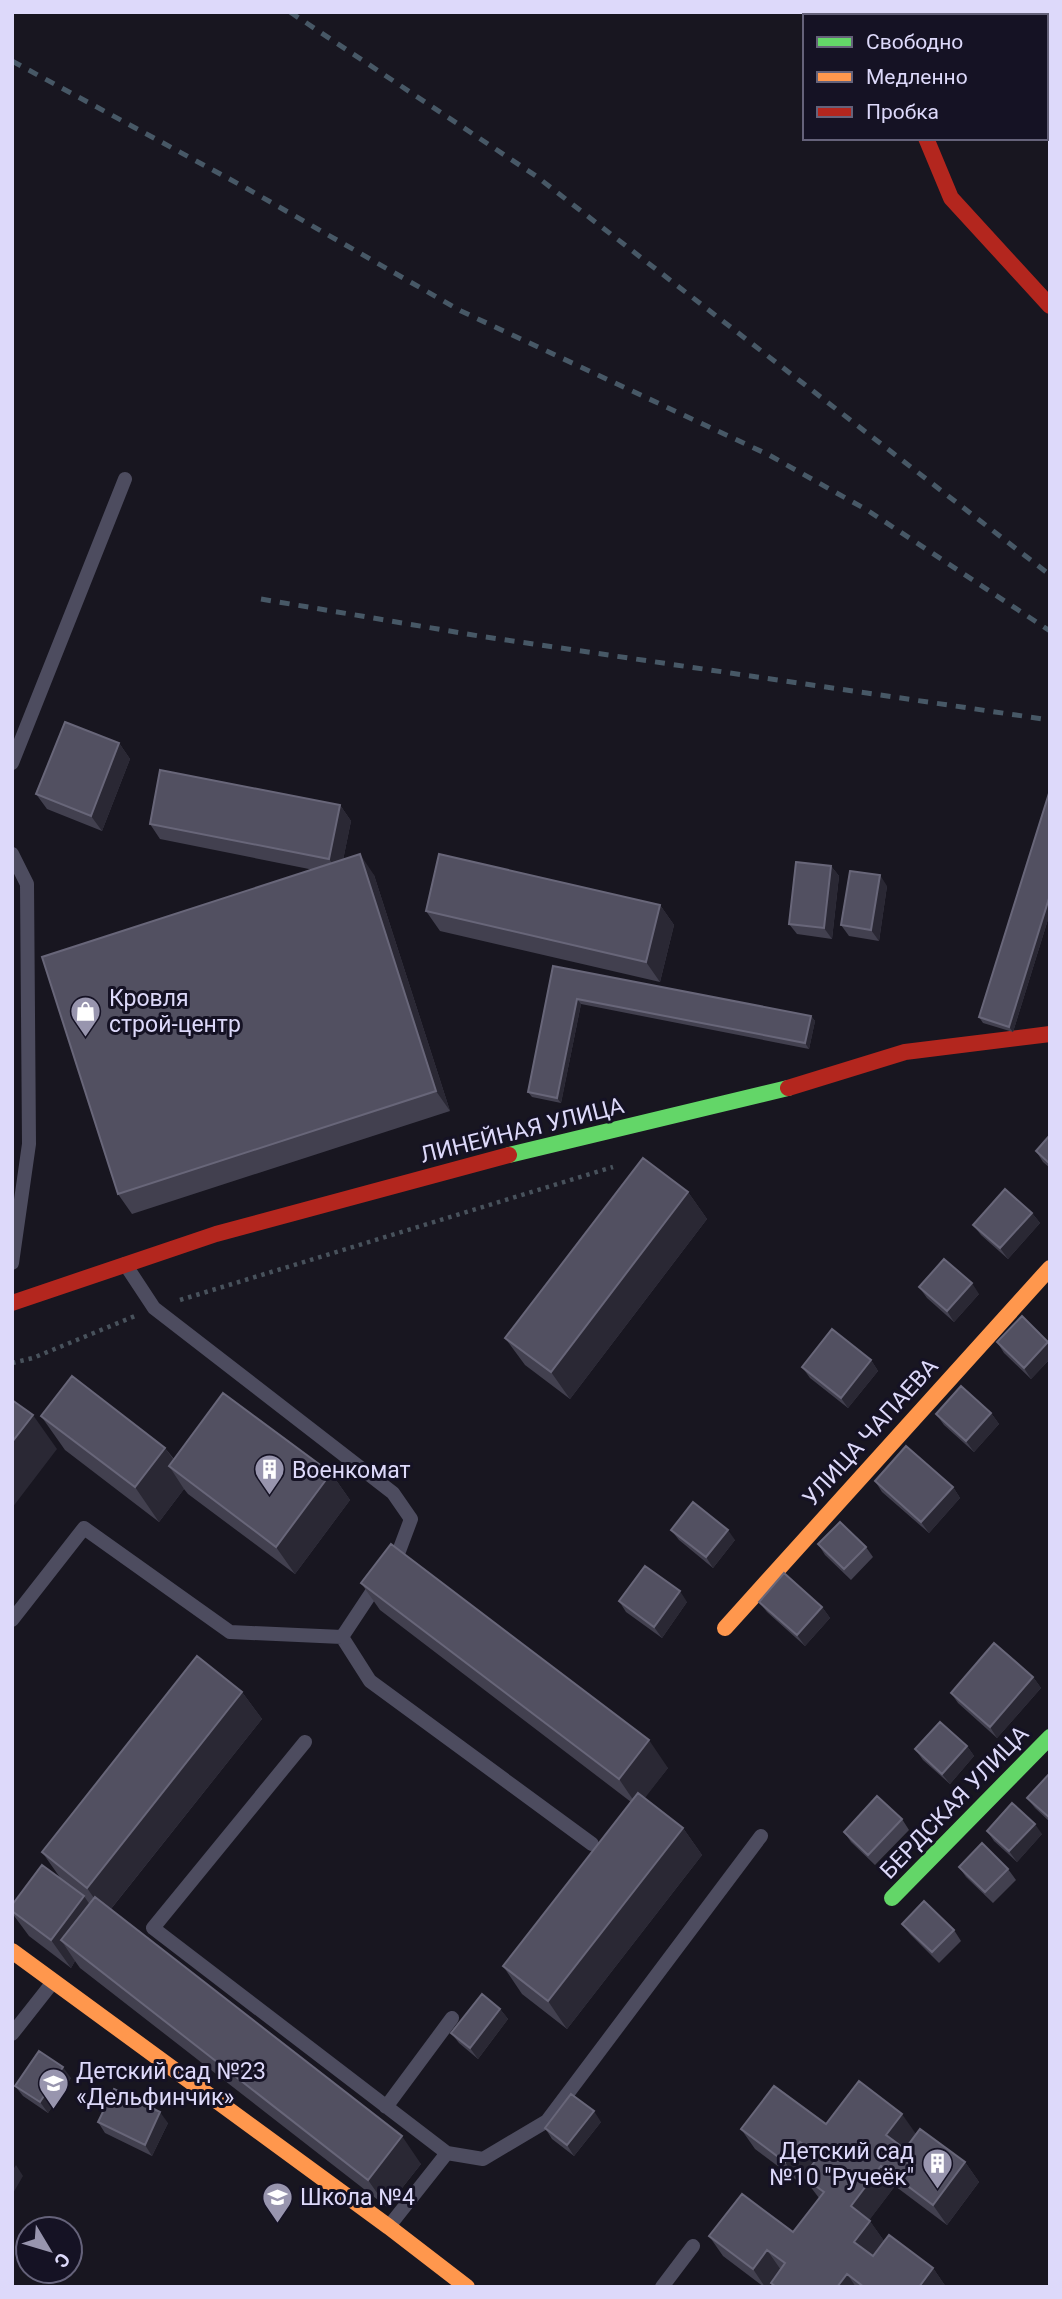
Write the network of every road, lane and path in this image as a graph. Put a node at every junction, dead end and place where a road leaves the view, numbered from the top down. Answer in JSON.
{"nodes":[{"id":1,"x":927,"y":140,"type":"edge"},
{"id":2,"x":1050,"y":306,"type":"edge"},
{"id":3,"x":125,"y":479,"type":"dead end"},
{"id":4,"x":12,"y":763,"type":"edge"},
{"id":5,"x":12,"y":854,"type":"edge"},
{"id":6,"x":1050,"y":1034,"type":"edge"},
{"id":7,"x":625,"y":1164,"type":"dead end"},
{"id":8,"x":12,"y":1262,"type":"edge"},
{"id":9,"x":125,"y":1263,"type":"junction"},
{"id":10,"x":1050,"y":1268,"type":"edge"},
{"id":11,"x":12,"y":1303,"type":"edge"},
{"id":12,"x":153,"y":1308,"type":"junction"},
{"id":13,"x":12,"y":1363,"type":"edge"},
{"id":14,"x":12,"y":1620,"type":"edge"},
{"id":15,"x":725,"y":1628,"type":"dead end"},
{"id":16,"x":342,"y":1637,"type":"junction"},
{"id":17,"x":1050,"y":1737,"type":"edge"},
{"id":18,"x":304,"y":1742,"type":"dead end"},
{"id":19,"x":761,"y":1836,"type":"dead end"},
{"id":20,"x":592,"y":1844,"type":"dead end"},
{"id":21,"x":891,"y":1898,"type":"dead end"},
{"id":22,"x":12,"y":1951,"type":"edge"},
{"id":23,"x":54,"y":1980,"type":"junction"},
{"id":24,"x":452,"y":2018,"type":"dead end"},
{"id":25,"x":12,"y":2034,"type":"edge"},
{"id":26,"x":386,"y":2107,"type":"junction"},
{"id":27,"x":446,"y":2154,"type":"junction"},
{"id":28,"x":389,"y":2227,"type":"junction"},
{"id":29,"x":693,"y":2246,"type":"dead end"},
{"id":30,"x":467,"y":2287,"type":"edge"},
{"id":31,"x":662,"y":2287,"type":"edge"}],
"edges":[{"from":1,"to":2,"type":"street"},
{"from":3,"to":4,"type":"lane"},
{"from":5,"to":8,"type":"lane"},
{"from":6,"to":9,"type":"street","name":"ЛИНЕЙНАЯ УЛИЦА"},
{"from":7,"to":12,"type":"path"},
{"from":9,"to":11,"type":"street","name":"ЛИНЕЙНАЯ УЛИЦА"},
{"from":9,"to":12,"type":"lane"},
{"from":10,"to":15,"type":"street","name":"УЛИЦА ЧАПАЕВА"},
{"from":12,"to":13,"type":"path"},
{"from":12,"to":16,"type":"lane"},
{"from":14,"to":16,"type":"lane"},
{"from":16,"to":20,"type":"lane"},
{"from":17,"to":21,"type":"street","name":"БЕРДСКАЯ УЛИЦА"},
{"from":18,"to":26,"type":"lane"},
{"from":19,"to":27,"type":"lane"},
{"from":22,"to":23,"type":"street"},
{"from":23,"to":25,"type":"lane"},
{"from":23,"to":28,"type":"street"},
{"from":24,"to":26,"type":"lane"},
{"from":26,"to":27,"type":"lane"},
{"from":27,"to":28,"type":"lane"},
{"from":28,"to":30,"type":"street"},
{"from":29,"to":31,"type":"lane"}]}
